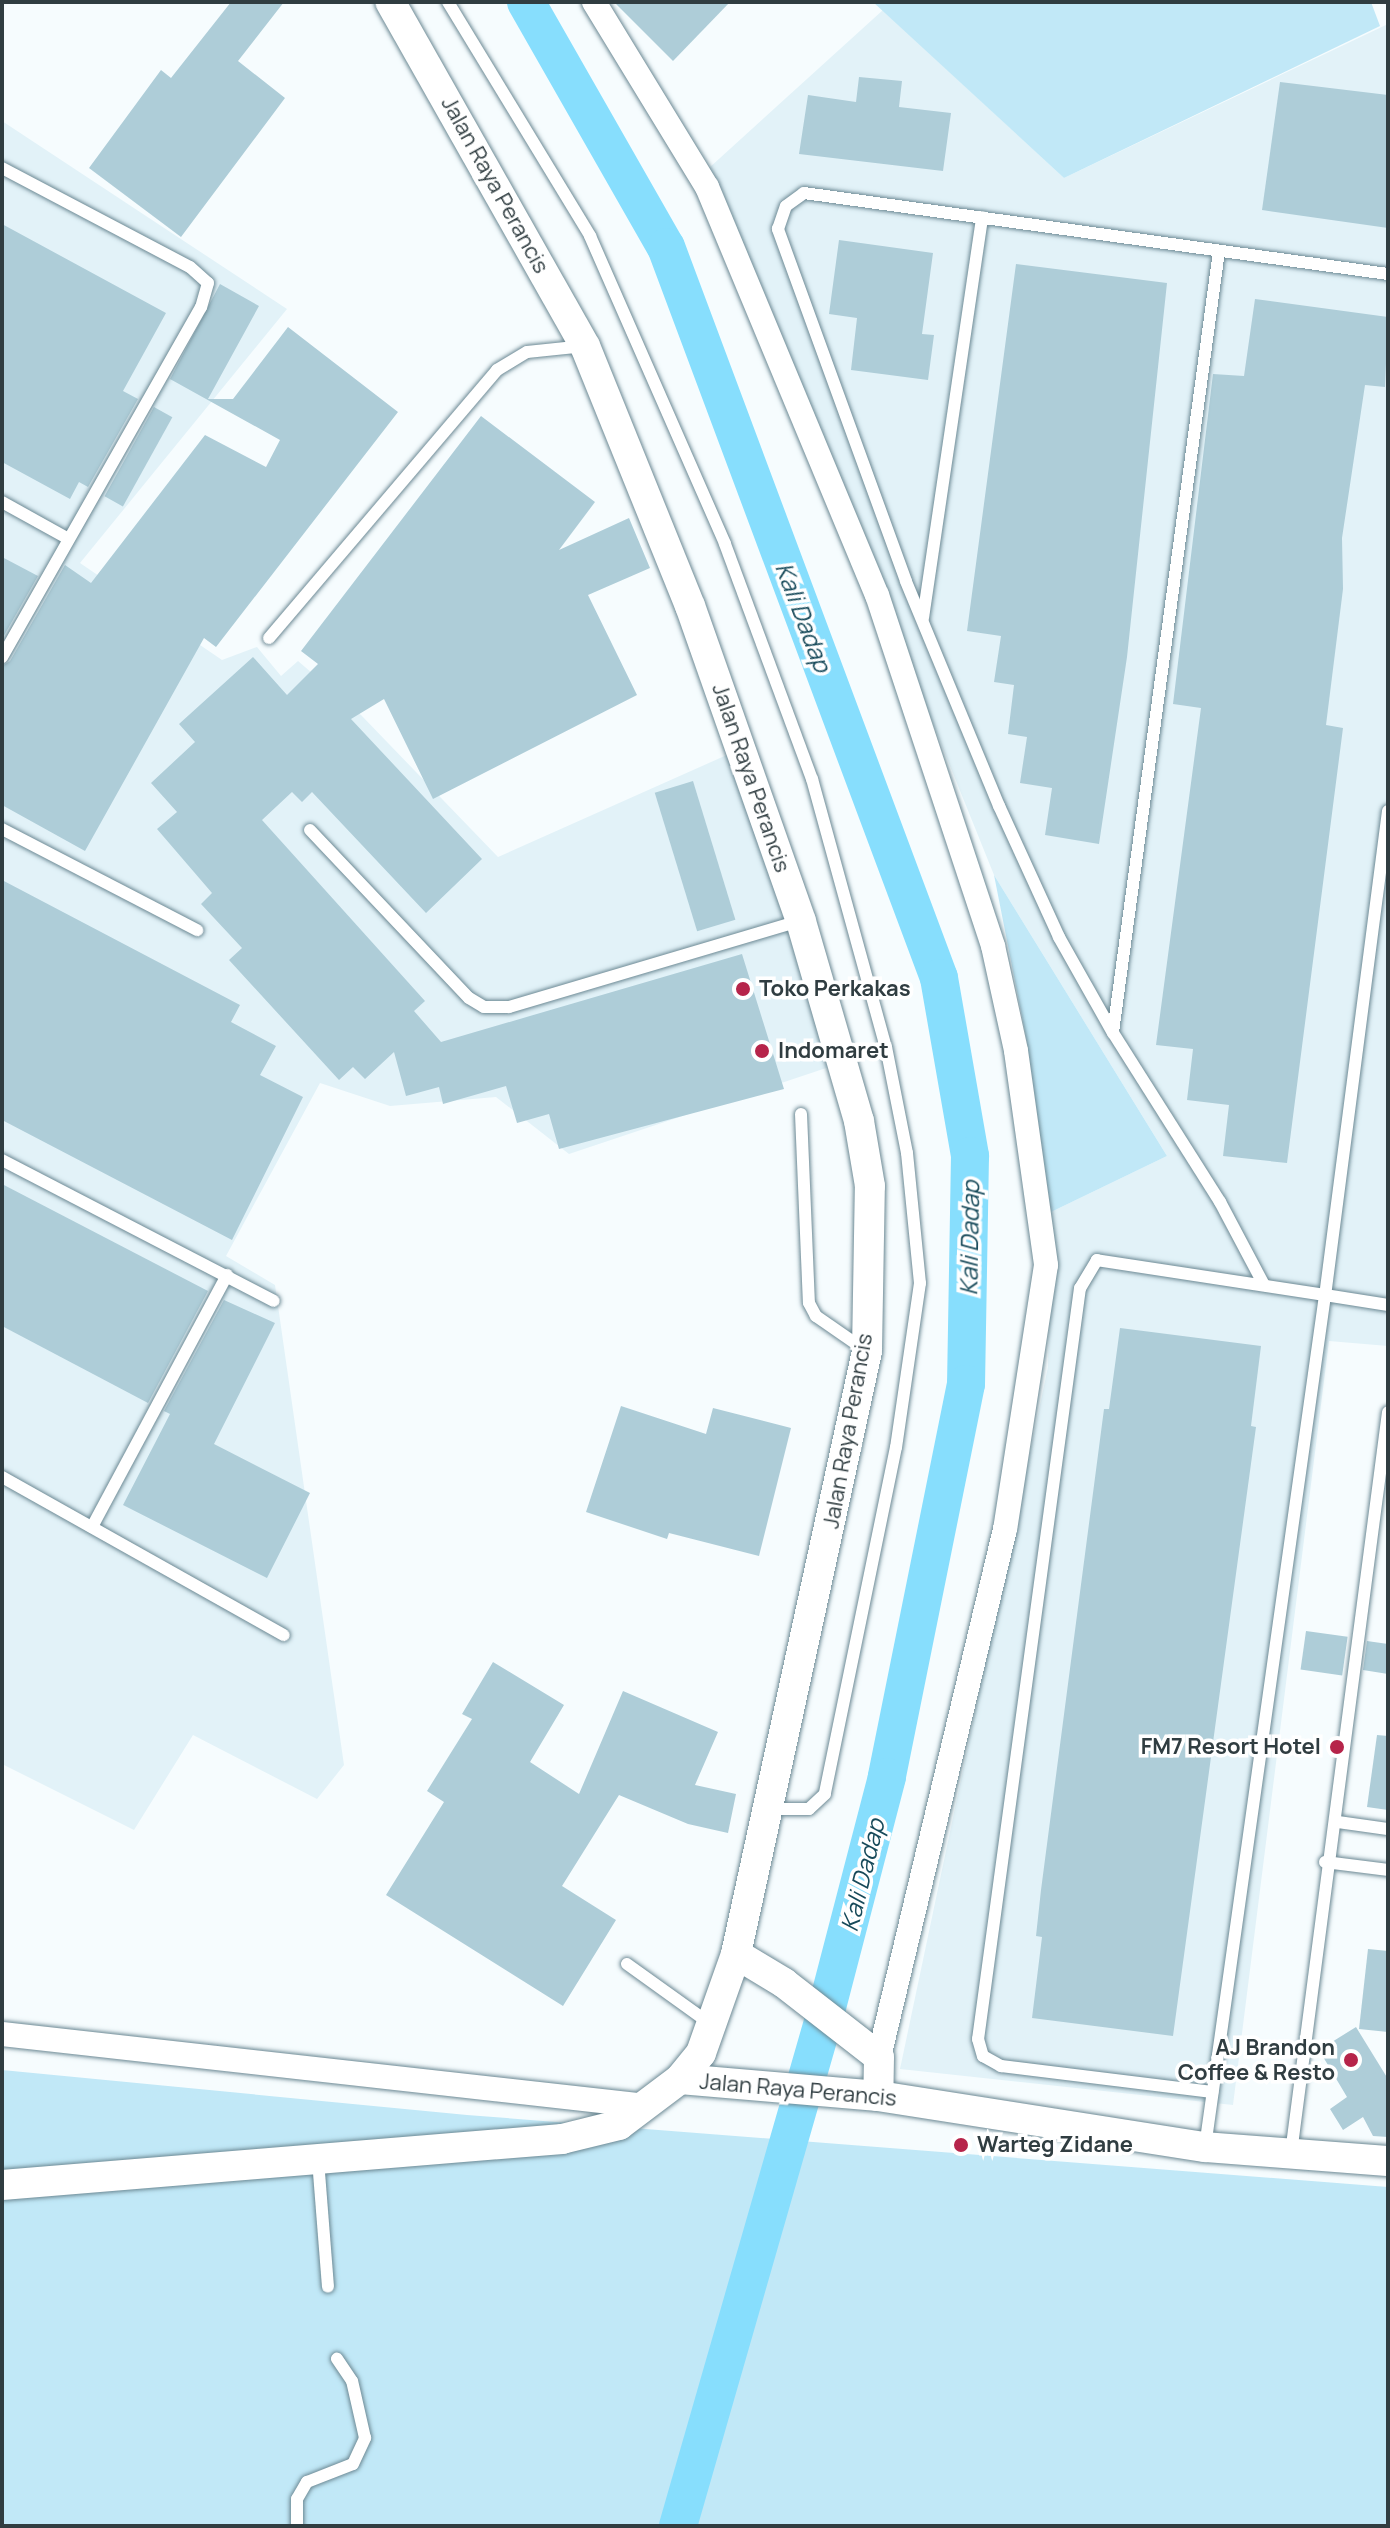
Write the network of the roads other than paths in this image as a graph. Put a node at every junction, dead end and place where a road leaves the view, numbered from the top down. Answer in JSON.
{"nodes":[{"id":1,"x":390,"y":2,"type":"edge"},
{"id":2,"x":448,"y":2,"type":"edge"},
{"id":3,"x":594,"y":2,"type":"edge"},
{"id":4,"x":2,"y":168,"type":"edge"},
{"id":5,"x":982,"y":217,"type":"junction"},
{"id":6,"x":1219,"y":251,"type":"junction"},
{"id":7,"x":1388,"y":274,"type":"edge"},
{"id":8,"x":585,"y":346,"type":"junction"},
{"id":9,"x":2,"y":502,"type":"edge"},
{"id":10,"x":67,"y":538,"type":"junction"},
{"id":11,"x":922,"y":620,"type":"junction"},
{"id":12,"x":269,"y":638,"type":"dead end"},
{"id":13,"x":2,"y":657,"type":"edge"},
{"id":14,"x":1388,"y":811,"type":"edge"},
{"id":15,"x":2,"y":829,"type":"edge"},
{"id":16,"x":310,"y":830,"type":"dead end"},
{"id":17,"x":801,"y":921,"type":"junction"},
{"id":18,"x":197,"y":930,"type":"dead end"},
{"id":19,"x":1113,"y":1033,"type":"junction"},
{"id":20,"x":801,"y":1114,"type":"dead end"},
{"id":21,"x":2,"y":1160,"type":"edge"},
{"id":22,"x":227,"y":1275,"type":"junction"},
{"id":23,"x":1264,"y":1285,"type":"junction"},
{"id":24,"x":1325,"y":1295,"type":"junction"},
{"id":25,"x":274,"y":1301,"type":"dead end"},
{"id":26,"x":1388,"y":1305,"type":"edge"},
{"id":27,"x":867,"y":1351,"type":"junction"},
{"id":28,"x":1388,"y":1412,"type":"edge"},
{"id":29,"x":2,"y":1477,"type":"edge"},
{"id":30,"x":92,"y":1527,"type":"junction"},
{"id":31,"x":284,"y":1635,"type":"dead end"},
{"id":32,"x":771,"y":1809,"type":"junction"},
{"id":33,"x":1338,"y":1822,"type":"junction"},
{"id":34,"x":1388,"y":1829,"type":"edge"},
{"id":35,"x":1325,"y":1862,"type":"junction"},
{"id":36,"x":1388,"y":1870,"type":"edge"},
{"id":37,"x":736,"y":1954,"type":"junction"},
{"id":38,"x":627,"y":1964,"type":"dead end"},
{"id":39,"x":713,"y":2026,"type":"junction"},
{"id":40,"x":2,"y":2034,"type":"edge"},
{"id":41,"x":879,"y":2057,"type":"junction"},
{"id":42,"x":680,"y":2079,"type":"junction"},
{"id":43,"x":1212,"y":2092,"type":"junction"},
{"id":44,"x":878,"y":2096,"type":"junction"},
{"id":45,"x":646,"y":2106,"type":"junction"},
{"id":46,"x":1205,"y":2147,"type":"junction"},
{"id":47,"x":1291,"y":2154,"type":"junction"},
{"id":48,"x":318,"y":2160,"type":"junction"},
{"id":49,"x":1388,"y":2161,"type":"edge"},
{"id":50,"x":2,"y":2185,"type":"edge"},
{"id":51,"x":328,"y":2287,"type":"dead end"},
{"id":52,"x":337,"y":2359,"type":"dead end"},
{"id":53,"x":297,"y":2526,"type":"edge"}],
"edges":[{"from":1,"to":8,"type":"street","name":"Jalan Raya Perancis"},
{"from":2,"to":32,"type":"lane"},
{"from":3,"to":41,"type":"street"},
{"from":4,"to":10,"type":"lane"},
{"from":5,"to":6,"type":"lane"},
{"from":5,"to":11,"type":"lane"},
{"from":5,"to":11,"type":"lane"},
{"from":6,"to":7,"type":"lane"},
{"from":6,"to":19,"type":"lane"},
{"from":8,"to":12,"type":"lane"},
{"from":8,"to":17,"type":"street","name":"Jalan Raya Perancis"},
{"from":9,"to":10,"type":"lane"},
{"from":10,"to":13,"type":"lane"},
{"from":11,"to":19,"type":"lane"},
{"from":14,"to":24,"type":"lane"},
{"from":15,"to":18,"type":"lane"},
{"from":16,"to":17,"type":"lane"},
{"from":17,"to":27,"type":"street","name":"Jalan Raya Perancis"},
{"from":19,"to":23,"type":"lane"},
{"from":20,"to":27,"type":"lane"},
{"from":21,"to":22,"type":"lane"},
{"from":22,"to":25,"type":"lane"},
{"from":22,"to":30,"type":"lane"},
{"from":23,"to":24,"type":"lane"},
{"from":23,"to":43,"type":"lane"},
{"from":24,"to":26,"type":"lane"},
{"from":24,"to":43,"type":"lane"},
{"from":27,"to":32,"type":"street","name":"Jalan Raya Perancis"},
{"from":28,"to":33,"type":"lane"},
{"from":29,"to":30,"type":"lane"},
{"from":30,"to":31,"type":"lane"},
{"from":32,"to":37,"type":"street","name":"Jalan Raya Perancis"},
{"from":33,"to":34,"type":"lane"},
{"from":33,"to":35,"type":"lane"},
{"from":35,"to":36,"type":"lane"},
{"from":35,"to":47,"type":"lane"},
{"from":37,"to":39,"type":"street","name":"Jalan Raya Perancis"},
{"from":37,"to":41,"type":"street"},
{"from":38,"to":39,"type":"lane"},
{"from":39,"to":42,"type":"street","name":"Jalan Raya Perancis"},
{"from":40,"to":45,"type":"street"},
{"from":41,"to":44,"type":"street"},
{"from":42,"to":44,"type":"street","name":"Jalan Raya Perancis"},
{"from":42,"to":45,"type":"street"},
{"from":43,"to":46,"type":"lane"},
{"from":44,"to":46,"type":"street","name":"Jalan Raya Perancis"},
{"from":45,"to":48,"type":"street"},
{"from":46,"to":47,"type":"street","name":"Jalan Raya Perancis"},
{"from":47,"to":49,"type":"street","name":"Jalan Raya Perancis"},
{"from":48,"to":50,"type":"street"},
{"from":48,"to":51,"type":"lane"},
{"from":52,"to":53,"type":"lane"}]}
